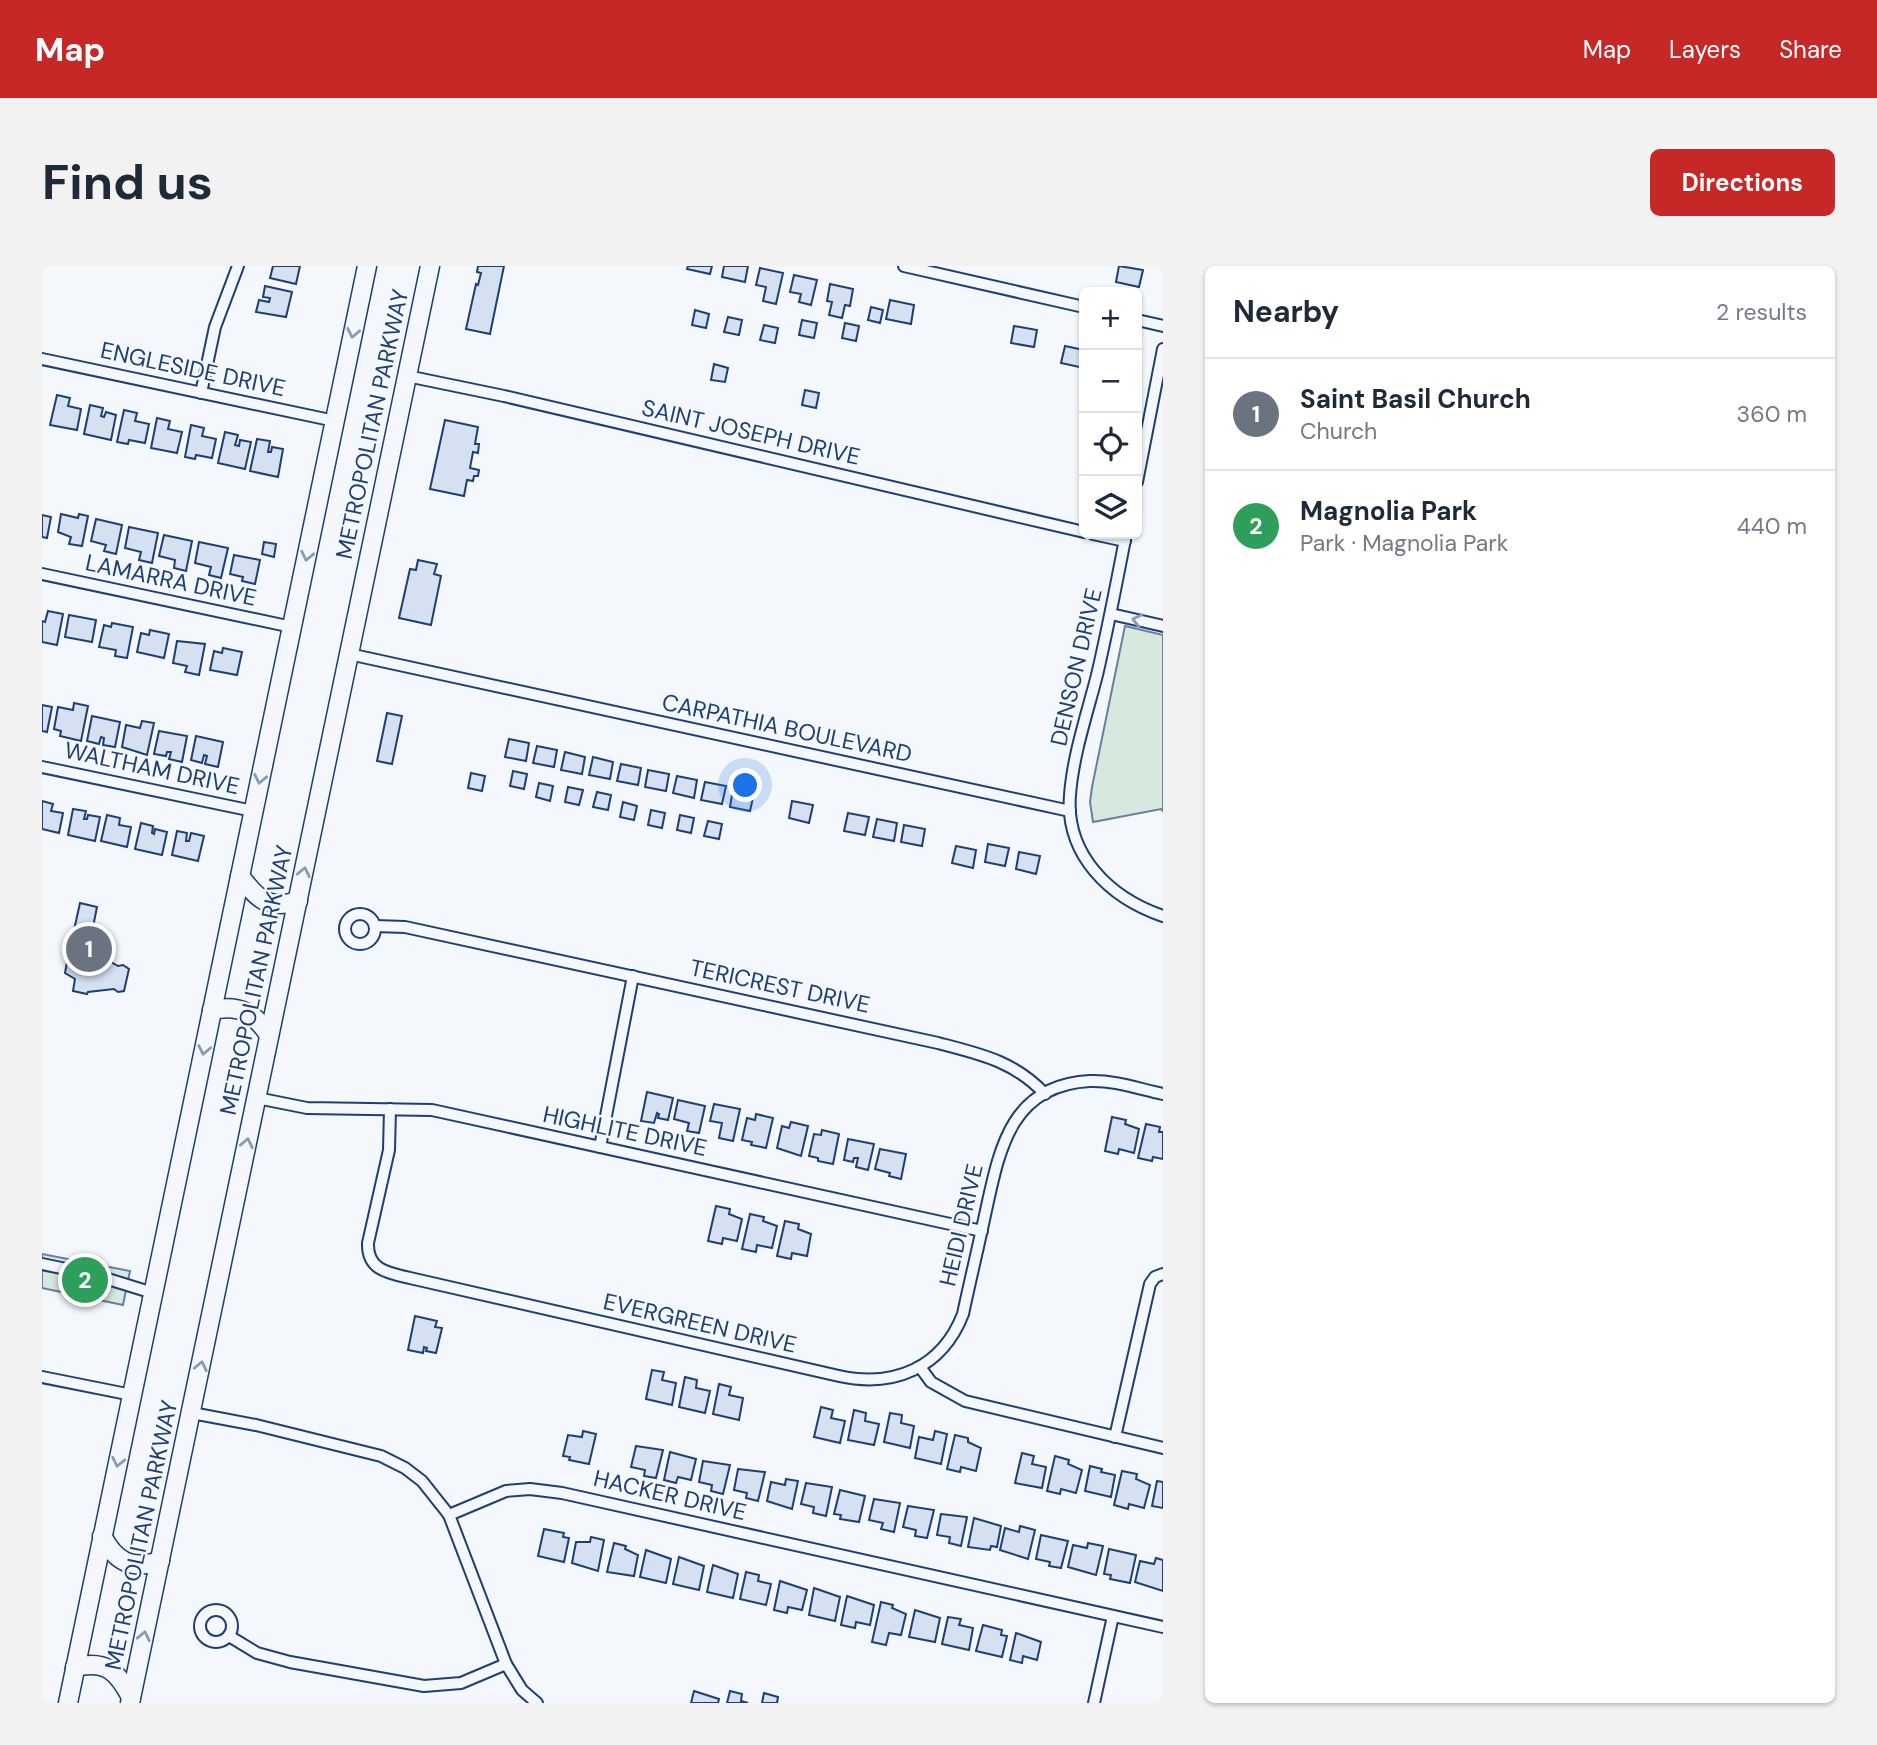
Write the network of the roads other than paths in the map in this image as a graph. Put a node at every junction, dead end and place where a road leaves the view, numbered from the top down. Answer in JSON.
{"nodes":[{"id":1,"x":238,"y":266,"type":"edge"},
{"id":2,"x":367,"y":266,"type":"edge"},
{"id":3,"x":430,"y":266,"type":"edge"},
{"id":4,"x":904,"y":266,"type":"edge"},
{"id":5,"x":1079,"y":306,"type":"edge"},
{"id":6,"x":1142,"y":321,"type":"edge"},
{"id":7,"x":1163,"y":326,"type":"edge"},
{"id":8,"x":1163,"y":349,"type":"edge"},
{"id":9,"x":42,"y":359,"type":"edge"},
{"id":10,"x":407,"y":376,"type":"junction"},
{"id":11,"x":201,"y":393,"type":"junction"},
{"id":12,"x":335,"y":421,"type":"junction"},
{"id":13,"x":1138,"y":476,"type":"edge"},
{"id":14,"x":1079,"y":531,"type":"edge"},
{"id":15,"x":1126,"y":539,"type":"edge"},
{"id":16,"x":42,"y":574,"type":"edge"},
{"id":17,"x":1111,"y":614,"type":"junction"},
{"id":18,"x":1163,"y":626,"type":"edge"},
{"id":19,"x":292,"y":627,"type":"junction"},
{"id":20,"x":349,"y":654,"type":"junction"},
{"id":21,"x":42,"y":767,"type":"edge"},
{"id":22,"x":253,"y":811,"type":"junction"},
{"id":23,"x":1070,"y":811,"type":"junction"},
{"id":24,"x":240,"y":876,"type":"junction"},
{"id":25,"x":298,"y":901,"type":"junction"},
{"id":26,"x":1163,"y":916,"type":"edge"},
{"id":27,"x":375,"y":926,"type":"dead end"},
{"id":28,"x":632,"y":976,"type":"junction"},
{"id":29,"x":212,"y":1010,"type":"junction"},
{"id":30,"x":269,"y":1035,"type":"junction"},
{"id":31,"x":1045,"y":1094,"type":"junction"},
{"id":32,"x":1163,"y":1094,"type":"edge"},
{"id":33,"x":257,"y":1098,"type":"junction"},
{"id":34,"x":390,"y":1109,"type":"junction"},
{"id":35,"x":600,"y":1147,"type":"junction"},
{"id":36,"x":982,"y":1231,"type":"junction"},
{"id":37,"x":42,"y":1264,"type":"edge"},
{"id":38,"x":1163,"y":1274,"type":"edge"},
{"id":39,"x":153,"y":1293,"type":"junction"},
{"id":40,"x":920,"y":1367,"type":"junction"},
{"id":41,"x":42,"y":1377,"type":"edge"},
{"id":42,"x":132,"y":1395,"type":"junction"},
{"id":43,"x":192,"y":1413,"type":"junction"},
{"id":44,"x":1115,"y":1437,"type":"junction"},
{"id":45,"x":1163,"y":1448,"type":"edge"},
{"id":46,"x":449,"y":1515,"type":"junction"},
{"id":47,"x":102,"y":1536,"type":"junction"},
{"id":48,"x":160,"y":1561,"type":"junction"},
{"id":49,"x":1113,"y":1616,"type":"junction"},
{"id":50,"x":1163,"y":1627,"type":"edge"},
{"id":51,"x":229,"y":1636,"type":"dead end"},
{"id":52,"x":506,"y":1664,"type":"junction"},
{"id":53,"x":75,"y":1667,"type":"junction"},
{"id":54,"x":131,"y":1700,"type":"edge"},
{"id":55,"x":68,"y":1703,"type":"edge"},
{"id":56,"x":537,"y":1703,"type":"edge"},
{"id":57,"x":1094,"y":1703,"type":"edge"}],
"edges":[{"from":1,"to":11,"type":"street"},
{"from":2,"to":12,"type":"main road","name":"METROPOLITAN PARKWAY","one_way":true},
{"from":3,"to":10,"type":"main road","name":"METROPOLITAN PARKWAY"},
{"from":4,"to":5,"type":"street"},
{"from":6,"to":7,"type":"street"},
{"from":8,"to":13,"type":"street"},
{"from":9,"to":11,"type":"street","name":"ENGLESIDE DRIVE"},
{"from":10,"to":14,"type":"street","name":"SAINT JOSEPH DRIVE"},
{"from":10,"to":20,"type":"main road","name":"METROPOLITAN PARKWAY"},
{"from":11,"to":12,"type":"street","name":"ENGLESIDE DRIVE"},
{"from":12,"to":19,"type":"main road","name":"METROPOLITAN PARKWAY","one_way":true},
{"from":15,"to":17,"type":"street","name":"DENSON DRIVE"},
{"from":16,"to":19,"type":"street","name":"LAMARRA DRIVE"},
{"from":18,"to":17,"type":"street","one_way":true},
{"from":17,"to":23,"type":"street","name":"DENSON DRIVE"},
{"from":19,"to":22,"type":"main road","name":"METROPOLITAN PARKWAY","one_way":true},
{"from":20,"to":23,"type":"street","name":"CARPATHIA BOULEVARD"},
{"from":25,"to":20,"type":"main road","name":"METROPOLITAN PARKWAY","one_way":true},
{"from":21,"to":22,"type":"street","name":"WALTHAM DRIVE"},
{"from":22,"to":24,"type":"main road","name":"METROPOLITAN PARKWAY"},
{"from":23,"to":26,"type":"street"},
{"from":24,"to":25,"type":"main road"},
{"from":24,"to":29,"type":"main road","name":"METROPOLITAN PARKWAY"},
{"from":25,"to":30,"type":"main road","name":"METROPOLITAN PARKWAY"},
{"from":27,"to":28,"type":"street","name":"TERICREST DRIVE"},
{"from":28,"to":31,"type":"street","name":"TERICREST DRIVE"},
{"from":28,"to":35,"type":"street"},
{"from":29,"to":30,"type":"main road"},
{"from":29,"to":39,"type":"main road","name":"METROPOLITAN PARKWAY","one_way":true},
{"from":30,"to":33,"type":"main road","name":"METROPOLITAN PARKWAY"},
{"from":31,"to":32,"type":"street"},
{"from":31,"to":36,"type":"street","name":"HEIDI DRIVE"},
{"from":33,"to":34,"type":"street","name":"HIGHLITE DRIVE"},
{"from":43,"to":33,"type":"main road","name":"METROPOLITAN PARKWAY","one_way":true},
{"from":34,"to":35,"type":"street","name":"HIGHLITE DRIVE"},
{"from":34,"to":40,"type":"street","name":"EVERGREEN DRIVE"},
{"from":35,"to":36,"type":"street","name":"HIGHLITE DRIVE"},
{"from":36,"to":40,"type":"street","name":"HEIDI DRIVE"},
{"from":37,"to":39,"type":"street"},
{"from":38,"to":44,"type":"street"},
{"from":39,"to":42,"type":"main road","name":"METROPOLITAN PARKWAY"},
{"from":40,"to":44,"type":"street"},
{"from":41,"to":42,"type":"street"},
{"from":42,"to":47,"type":"main road","name":"METROPOLITAN PARKWAY","one_way":true},
{"from":43,"to":46,"type":"street"},
{"from":43,"to":48,"type":"main road","name":"METROPOLITAN PARKWAY"},
{"from":44,"to":45,"type":"street"},
{"from":46,"to":49,"type":"street","name":"HACKER DRIVE"},
{"from":46,"to":52,"type":"street"},
{"from":47,"to":48,"type":"main road"},
{"from":47,"to":53,"type":"main road","name":"METROPOLITAN PARKWAY"},
{"from":54,"to":48,"type":"main road","name":"METROPOLITAN PARKWAY","one_way":true},
{"from":49,"to":50,"type":"street","name":"HACKER DRIVE"},
{"from":49,"to":57,"type":"street"},
{"from":51,"to":52,"type":"street"},
{"from":52,"to":56,"type":"street"},
{"from":53,"to":54,"type":"main road"},
{"from":53,"to":55,"type":"main road","name":"METROPOLITAN PARKWAY"}]}
